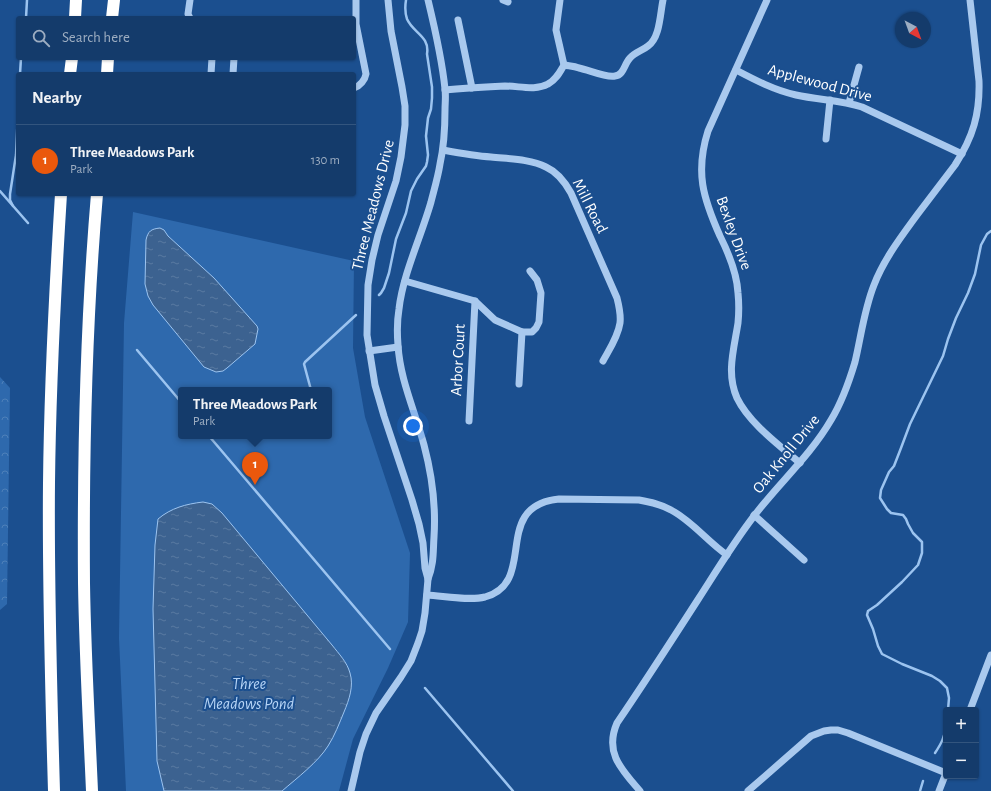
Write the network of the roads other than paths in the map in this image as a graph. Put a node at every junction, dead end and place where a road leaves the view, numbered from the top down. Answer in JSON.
{"nodes":[{"id":1,"x":76,"y":0,"type":"edge"},
{"id":2,"x":114,"y":0,"type":"edge"},
{"id":3,"x":190,"y":0,"type":"edge"},
{"id":4,"x":356,"y":0,"type":"edge"},
{"id":5,"x":388,"y":0,"type":"edge"},
{"id":6,"x":428,"y":0,"type":"edge"},
{"id":7,"x":560,"y":0,"type":"edge"},
{"id":8,"x":663,"y":0,"type":"edge"},
{"id":9,"x":767,"y":0,"type":"edge"},
{"id":10,"x":970,"y":0,"type":"edge"},
{"id":11,"x":75,"y":16,"type":"edge"},
{"id":12,"x":112,"y":16,"type":"edge"},
{"id":13,"x":189,"y":16,"type":"edge"},
{"id":14,"x":356,"y":16,"type":"edge"},
{"id":15,"x":458,"y":20,"type":"dead end"},
{"id":16,"x":356,"y":24,"type":"edge"},
{"id":17,"x":72,"y":60,"type":"edge"},
{"id":18,"x":108,"y":60,"type":"edge"},
{"id":19,"x":212,"y":60,"type":"edge"},
{"id":20,"x":234,"y":60,"type":"edge"},
{"id":21,"x":564,"y":65,"type":"junction"},
{"id":22,"x":859,"y":67,"type":"dead end"},
{"id":23,"x":736,"y":70,"type":"junction"},
{"id":24,"x":70,"y":72,"type":"edge"},
{"id":25,"x":107,"y":72,"type":"edge"},
{"id":26,"x":211,"y":72,"type":"edge"},
{"id":27,"x":233,"y":72,"type":"edge"},
{"id":28,"x":356,"y":88,"type":"edge"},
{"id":29,"x":472,"y":88,"type":"junction"},
{"id":30,"x":445,"y":90,"type":"junction"},
{"id":31,"x":830,"y":100,"type":"junction"},
{"id":32,"x":849,"y":103,"type":"junction"},
{"id":33,"x":826,"y":139,"type":"dead end"},
{"id":34,"x":443,"y":150,"type":"junction"},
{"id":35,"x":962,"y":154,"type":"junction"},
{"id":36,"x":62,"y":196,"type":"edge"},
{"id":37,"x":97,"y":196,"type":"edge"},
{"id":38,"x":530,"y":271,"type":"dead end"},
{"id":39,"x":405,"y":281,"type":"junction"},
{"id":40,"x":476,"y":301,"type":"junction"},
{"id":41,"x":522,"y":332,"type":"junction"},
{"id":42,"x":398,"y":347,"type":"junction"},
{"id":43,"x":369,"y":351,"type":"junction"},
{"id":44,"x":603,"y":361,"type":"dead end"},
{"id":45,"x":519,"y":384,"type":"dead end"},
{"id":46,"x":469,"y":421,"type":"dead end"},
{"id":47,"x":800,"y":463,"type":"junction"},
{"id":48,"x":754,"y":515,"type":"junction"},
{"id":49,"x":727,"y":555,"type":"junction"},
{"id":50,"x":804,"y":560,"type":"dead end"},
{"id":51,"x":428,"y":579,"type":"junction"},
{"id":52,"x":427,"y":595,"type":"junction"},
{"id":53,"x":991,"y":655,"type":"edge"},
{"id":54,"x":988,"y":672,"type":"edge"},
{"id":55,"x":971,"y":707,"type":"edge"},
{"id":56,"x":943,"y":772,"type":"edge"},
{"id":57,"x":944,"y":779,"type":"edge"},
{"id":58,"x":354,"y":790,"type":"edge"},
{"id":59,"x":54,"y":791,"type":"edge"},
{"id":60,"x":92,"y":791,"type":"edge"},
{"id":61,"x":640,"y":791,"type":"edge"},
{"id":62,"x":748,"y":791,"type":"edge"},
{"id":63,"x":939,"y":791,"type":"edge"}],
"edges":[{"from":1,"to":11,"type":"highway"},
{"from":2,"to":12,"type":"highway"},
{"from":3,"to":13,"type":"street"},
{"from":4,"to":14,"type":"street"},
{"from":5,"to":43,"type":"street","name":"Three Meadows Drive"},
{"from":6,"to":30,"type":"street","name":"Three Meadows Drive"},
{"from":7,"to":21,"type":"street"},
{"from":8,"to":21,"type":"street"},
{"from":9,"to":23,"type":"street","name":"Bexley Drive"},
{"from":10,"to":35,"type":"street","name":"Oak Knoll Drive"},
{"from":15,"to":29,"type":"street"},
{"from":16,"to":28,"type":"street"},
{"from":17,"to":24,"type":"highway"},
{"from":18,"to":25,"type":"highway"},
{"from":19,"to":26,"type":"street"},
{"from":20,"to":27,"type":"street"},
{"from":21,"to":29,"type":"street"},
{"from":22,"to":32,"type":"street"},
{"from":23,"to":31,"type":"street","name":"Applewood Drive"},
{"from":23,"to":47,"type":"street","name":"Bexley Drive"},
{"from":29,"to":30,"type":"street"},
{"from":30,"to":34,"type":"street","name":"Three Meadows Drive"},
{"from":31,"to":32,"type":"street","name":"Applewood Drive"},
{"from":31,"to":33,"type":"street"},
{"from":32,"to":35,"type":"street","name":"Applewood Drive"},
{"from":34,"to":39,"type":"street","name":"Three Meadows Drive"},
{"from":34,"to":44,"type":"street","name":"Mill Road"},
{"from":35,"to":47,"type":"street","name":"Oak Knoll Drive"},
{"from":36,"to":59,"type":"highway"},
{"from":37,"to":60,"type":"highway"},
{"from":38,"to":41,"type":"street"},
{"from":39,"to":40,"type":"street"},
{"from":39,"to":42,"type":"street","name":"Three Meadows Drive"},
{"from":40,"to":41,"type":"street"},
{"from":40,"to":46,"type":"street","name":"Arbor Court"},
{"from":41,"to":45,"type":"street"},
{"from":42,"to":43,"type":"street"},
{"from":42,"to":51,"type":"street","name":"Three Meadows Drive"},
{"from":43,"to":51,"type":"street","name":"Three Meadows Drive"},
{"from":47,"to":48,"type":"street","name":"Oak Knoll Drive"},
{"from":48,"to":49,"type":"street","name":"Oak Knoll Drive"},
{"from":48,"to":50,"type":"street"},
{"from":49,"to":52,"type":"street"},
{"from":49,"to":61,"type":"street","name":"Oak Knoll Drive"},
{"from":51,"to":52,"type":"street","name":"Three Meadows Drive"},
{"from":52,"to":58,"type":"street","name":"Three Meadows Drive"},
{"from":53,"to":54,"type":"street"},
{"from":54,"to":55,"type":"street"},
{"from":56,"to":62,"type":"street"},
{"from":57,"to":63,"type":"street"}]}
